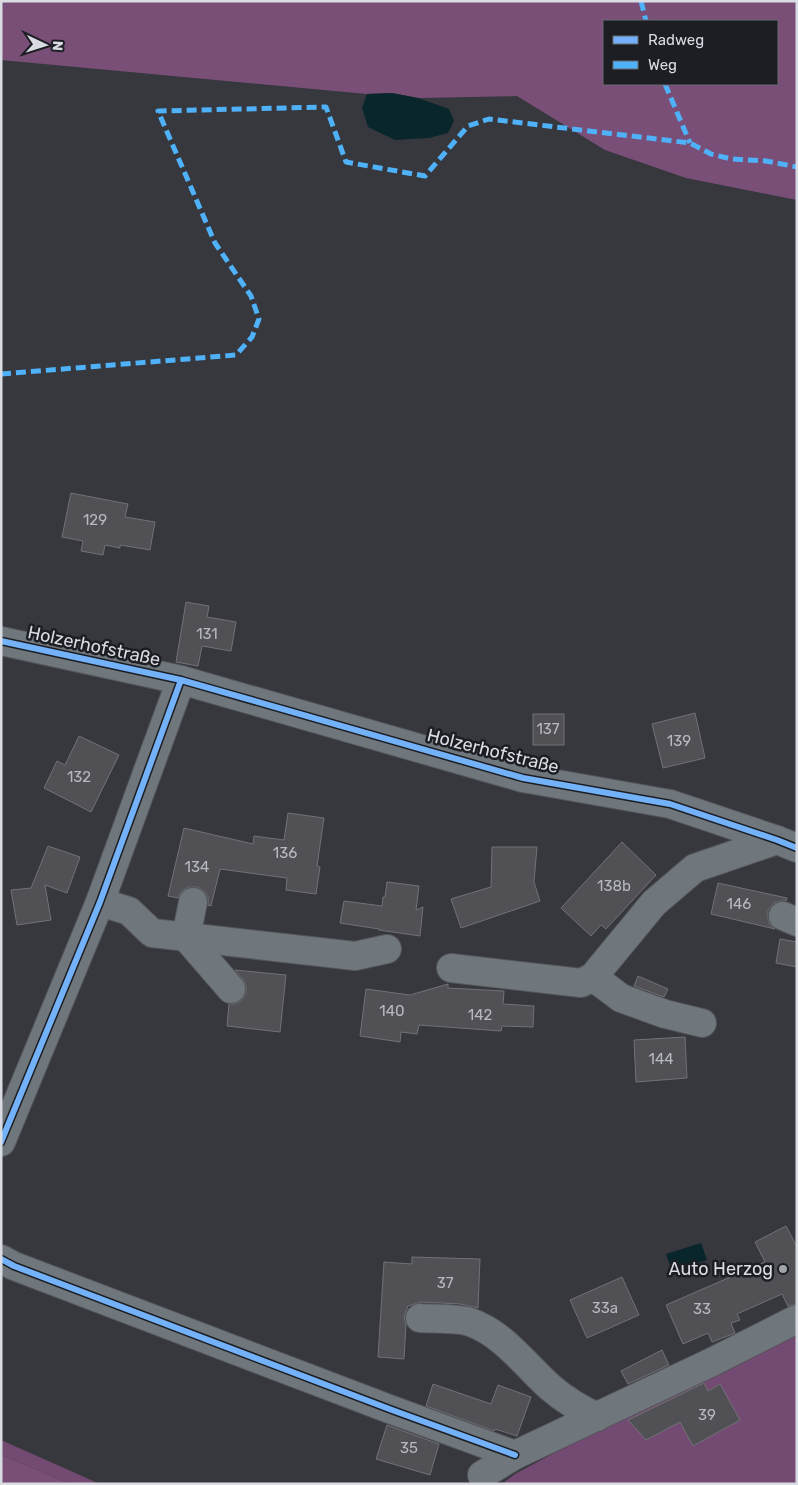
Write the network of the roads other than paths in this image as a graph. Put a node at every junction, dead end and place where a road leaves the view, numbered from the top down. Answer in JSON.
{"nodes":[{"id":1,"x":1,"y":640,"type":"edge"},
{"id":2,"x":181,"y":680,"type":"junction"},
{"id":3,"x":787,"y":844,"type":"edge"},
{"id":4,"x":100,"y":902,"type":"junction"},
{"id":5,"x":193,"y":902,"type":"dead end"},
{"id":6,"x":186,"y":937,"type":"junction"},
{"id":7,"x":387,"y":949,"type":"dead end"},
{"id":8,"x":451,"y":968,"type":"dead end"},
{"id":9,"x":593,"y":977,"type":"junction"},
{"id":10,"x":231,"y":989,"type":"dead end"},
{"id":11,"x":702,"y":1023,"type":"dead end"},
{"id":12,"x":1,"y":1142,"type":"edge"},
{"id":13,"x":1,"y":1259,"type":"edge"},
{"id":14,"x":420,"y":1318,"type":"dead end"},
{"id":15,"x":797,"y":1319,"type":"edge"},
{"id":16,"x":597,"y":1417,"type":"junction"},
{"id":17,"x":516,"y":1455,"type":"junction"},
{"id":18,"x":482,"y":1475,"type":"dead end"}],
"edges":[{"from":1,"to":2,"type":"street","name":"Holzerhofstraße"},
{"from":2,"to":3,"type":"street","name":"Holzerhofstraße"},
{"from":2,"to":4,"type":"street","name":"Holzerhofstraße"},
{"from":3,"to":9,"type":"street","name":"Holzerhofstraße"},
{"from":4,"to":6,"type":"street"},
{"from":4,"to":12,"type":"street","name":"Holzerhofstraße"},
{"from":5,"to":6,"type":"street"},
{"from":6,"to":7,"type":"street"},
{"from":6,"to":10,"type":"street"},
{"from":8,"to":9,"type":"street"},
{"from":9,"to":11,"type":"street"},
{"from":13,"to":17,"type":"street"},
{"from":14,"to":16,"type":"street"},
{"from":15,"to":16,"type":"street"},
{"from":16,"to":17,"type":"street"},
{"from":17,"to":18,"type":"street"}]}
